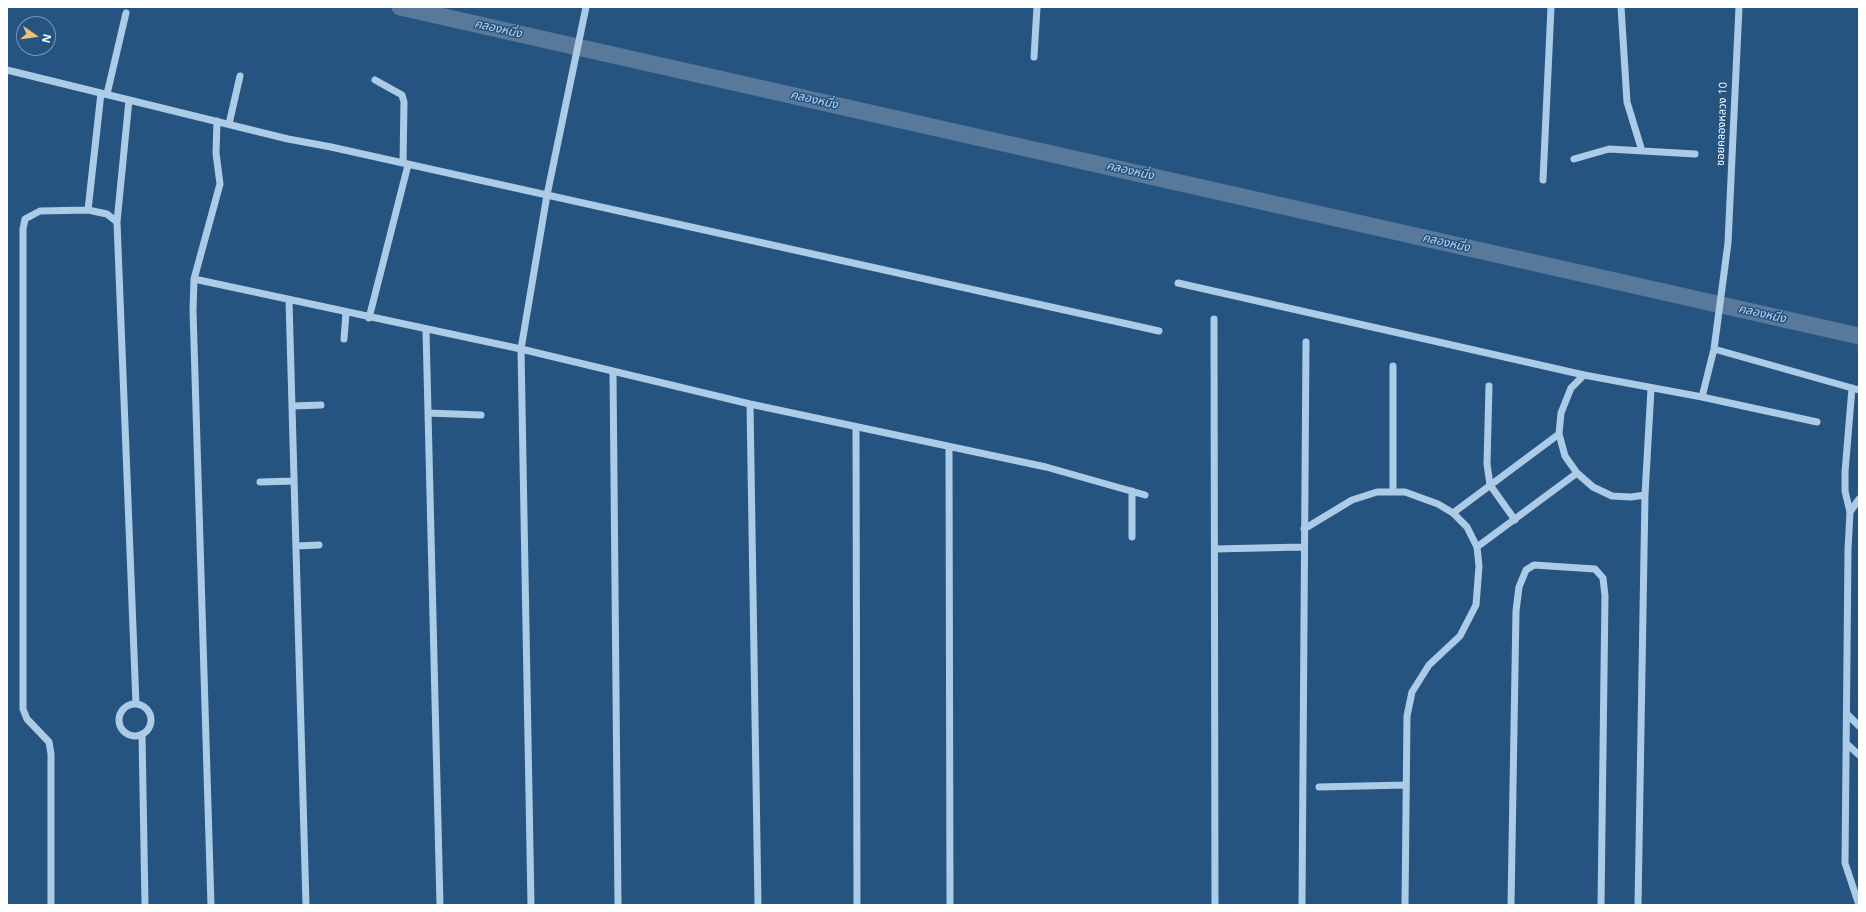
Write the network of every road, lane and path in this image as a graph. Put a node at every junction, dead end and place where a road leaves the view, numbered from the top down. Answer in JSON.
{"nodes":[{"id":1,"x":586,"y":7,"type":"edge"},
{"id":2,"x":1038,"y":7,"type":"edge"},
{"id":3,"x":1551,"y":7,"type":"edge"},
{"id":4,"x":1621,"y":7,"type":"edge"},
{"id":5,"x":1738,"y":7,"type":"edge"},
{"id":6,"x":126,"y":13,"type":"dead end"},
{"id":7,"x":1034,"y":56,"type":"dead end"},
{"id":8,"x":7,"y":70,"type":"edge"},
{"id":9,"x":240,"y":76,"type":"dead end"},
{"id":10,"x":375,"y":80,"type":"dead end"},
{"id":11,"x":104,"y":94,"type":"junction"},
{"id":12,"x":129,"y":100,"type":"junction"},
{"id":13,"x":217,"y":121,"type":"junction"},
{"id":14,"x":229,"y":124,"type":"junction"},
{"id":15,"x":1642,"y":151,"type":"junction"},
{"id":16,"x":1695,"y":154,"type":"dead end"},
{"id":17,"x":1574,"y":160,"type":"dead end"},
{"id":18,"x":406,"y":164,"type":"junction"},
{"id":19,"x":1543,"y":180,"type":"dead end"},
{"id":20,"x":547,"y":195,"type":"junction"},
{"id":21,"x":88,"y":210,"type":"junction"},
{"id":22,"x":117,"y":222,"type":"junction"},
{"id":23,"x":194,"y":279,"type":"junction"},
{"id":24,"x":1178,"y":283,"type":"dead end"},
{"id":25,"x":289,"y":300,"type":"junction"},
{"id":26,"x":346,"y":313,"type":"junction"},
{"id":27,"x":369,"y":318,"type":"junction"},
{"id":28,"x":1214,"y":319,"type":"dead end"},
{"id":29,"x":426,"y":330,"type":"junction"},
{"id":30,"x":1159,"y":332,"type":"dead end"},
{"id":31,"x":344,"y":339,"type":"dead end"},
{"id":32,"x":1306,"y":342,"type":"dead end"},
{"id":33,"x":521,"y":349,"type":"junction"},
{"id":34,"x":1714,"y":349,"type":"junction"},
{"id":35,"x":1393,"y":366,"type":"dead end"},
{"id":36,"x":613,"y":372,"type":"junction"},
{"id":37,"x":1584,"y":375,"type":"junction"},
{"id":38,"x":1490,"y":386,"type":"dead end"},
{"id":39,"x":1651,"y":388,"type":"junction"},
{"id":40,"x":1856,"y":389,"type":"edge"},
{"id":41,"x":1702,"y":397,"type":"junction"},
{"id":42,"x":750,"y":404,"type":"junction"},
{"id":43,"x":321,"y":405,"type":"dead end"},
{"id":44,"x":292,"y":406,"type":"junction"},
{"id":45,"x":428,"y":413,"type":"junction"},
{"id":46,"x":481,"y":415,"type":"dead end"},
{"id":47,"x":1817,"y":422,"type":"dead end"},
{"id":48,"x":856,"y":427,"type":"junction"},
{"id":49,"x":1559,"y":434,"type":"junction"},
{"id":50,"x":949,"y":447,"type":"junction"},
{"id":51,"x":1577,"y":473,"type":"junction"},
{"id":52,"x":294,"y":481,"type":"junction"},
{"id":53,"x":260,"y":482,"type":"dead end"},
{"id":54,"x":1490,"y":485,"type":"junction"},
{"id":55,"x":1132,"y":491,"type":"junction"},
{"id":56,"x":1393,"y":492,"type":"junction"},
{"id":57,"x":1145,"y":495,"type":"dead end"},
{"id":58,"x":1645,"y":495,"type":"junction"},
{"id":59,"x":1859,"y":499,"type":"edge"},
{"id":60,"x":1850,"y":512,"type":"junction"},
{"id":61,"x":1453,"y":513,"type":"junction"},
{"id":62,"x":1514,"y":520,"type":"junction"},
{"id":63,"x":1304,"y":529,"type":"junction"},
{"id":64,"x":1132,"y":538,"type":"dead end"},
{"id":65,"x":319,"y":545,"type":"dead end"},
{"id":66,"x":296,"y":546,"type":"junction"},
{"id":67,"x":1303,"y":546,"type":"junction"},
{"id":68,"x":1477,"y":547,"type":"junction"},
{"id":69,"x":1215,"y":549,"type":"junction"},
{"id":70,"x":136,"y":704,"type":"junction"},
{"id":71,"x":1848,"y":715,"type":"junction"},
{"id":72,"x":1859,"y":726,"type":"edge"},
{"id":73,"x":142,"y":734,"type":"junction"},
{"id":74,"x":1848,"y":744,"type":"junction"},
{"id":75,"x":1859,"y":755,"type":"edge"},
{"id":76,"x":1406,"y":785,"type":"junction"},
{"id":77,"x":1319,"y":787,"type":"dead end"},
{"id":78,"x":51,"y":905,"type":"edge"},
{"id":79,"x":145,"y":905,"type":"edge"},
{"id":80,"x":211,"y":905,"type":"edge"},
{"id":81,"x":306,"y":905,"type":"edge"},
{"id":82,"x":440,"y":905,"type":"edge"},
{"id":83,"x":531,"y":905,"type":"edge"},
{"id":84,"x":618,"y":905,"type":"edge"},
{"id":85,"x":758,"y":905,"type":"edge"},
{"id":86,"x":857,"y":905,"type":"edge"},
{"id":87,"x":950,"y":905,"type":"edge"},
{"id":88,"x":1215,"y":905,"type":"edge"},
{"id":89,"x":1302,"y":905,"type":"edge"},
{"id":90,"x":1405,"y":905,"type":"edge"},
{"id":91,"x":1510,"y":905,"type":"edge"},
{"id":92,"x":1600,"y":905,"type":"edge"},
{"id":93,"x":1638,"y":905,"type":"edge"},
{"id":94,"x":1859,"y":905,"type":"edge"}],
"edges":[{"from":1,"to":20,"type":"street"},
{"from":2,"to":7,"type":"street"},
{"from":3,"to":19,"type":"street"},
{"from":4,"to":15,"type":"street"},
{"from":5,"to":34,"type":"street","name":"ซอยคลองหลวง 10"},
{"from":6,"to":11,"type":"street"},
{"from":8,"to":11,"type":"street"},
{"from":9,"to":14,"type":"street"},
{"from":10,"to":18,"type":"street"},
{"from":11,"to":12,"type":"street"},
{"from":11,"to":21,"type":"street"},
{"from":12,"to":13,"type":"street"},
{"from":12,"to":22,"type":"street"},
{"from":13,"to":14,"type":"street"},
{"from":13,"to":23,"type":"street"},
{"from":14,"to":18,"type":"street"},
{"from":15,"to":16,"type":"street"},
{"from":15,"to":17,"type":"street"},
{"from":18,"to":20,"type":"street"},
{"from":18,"to":27,"type":"street"},
{"from":20,"to":30,"type":"street"},
{"from":20,"to":33,"type":"street"},
{"from":21,"to":22,"type":"street"},
{"from":21,"to":78,"type":"street"},
{"from":22,"to":70,"type":"street"},
{"from":23,"to":25,"type":"street"},
{"from":23,"to":80,"type":"street"},
{"from":24,"to":37,"type":"street"},
{"from":25,"to":26,"type":"street"},
{"from":25,"to":44,"type":"street"},
{"from":26,"to":27,"type":"street"},
{"from":26,"to":31,"type":"street"},
{"from":27,"to":29,"type":"street"},
{"from":28,"to":69,"type":"street"},
{"from":29,"to":33,"type":"street"},
{"from":29,"to":45,"type":"street"},
{"from":32,"to":63,"type":"street"},
{"from":33,"to":36,"type":"street"},
{"from":33,"to":83,"type":"street"},
{"from":34,"to":40,"type":"street"},
{"from":34,"to":41,"type":"street","name":"ซอยคลองหลวง 10"},
{"from":35,"to":56,"type":"street"},
{"from":36,"to":42,"type":"street"},
{"from":36,"to":84,"type":"street"},
{"from":37,"to":39,"type":"street"},
{"from":37,"to":49,"type":"street"},
{"from":38,"to":54,"type":"street"},
{"from":39,"to":41,"type":"street"},
{"from":39,"to":58,"type":"street"},
{"from":40,"to":60,"type":"street"},
{"from":41,"to":47,"type":"street"},
{"from":42,"to":48,"type":"street"},
{"from":42,"to":85,"type":"street"},
{"from":43,"to":44,"type":"street"},
{"from":44,"to":52,"type":"street"},
{"from":45,"to":46,"type":"street"},
{"from":45,"to":82,"type":"street"},
{"from":48,"to":50,"type":"street"},
{"from":48,"to":86,"type":"street"},
{"from":49,"to":51,"type":"street"},
{"from":49,"to":54,"type":"street"},
{"from":50,"to":55,"type":"street"},
{"from":50,"to":87,"type":"street"},
{"from":51,"to":58,"type":"street"},
{"from":51,"to":62,"type":"street"},
{"from":52,"to":53,"type":"street"},
{"from":52,"to":66,"type":"street"},
{"from":54,"to":61,"type":"street"},
{"from":54,"to":62,"type":"street"},
{"from":55,"to":57,"type":"street"},
{"from":55,"to":64,"type":"street"},
{"from":56,"to":61,"type":"street"},
{"from":56,"to":63,"type":"street"},
{"from":58,"to":93,"type":"street"},
{"from":59,"to":60,"type":"street"},
{"from":60,"to":71,"type":"street"},
{"from":61,"to":68,"type":"street"},
{"from":62,"to":68,"type":"street"},
{"from":63,"to":67,"type":"street"},
{"from":65,"to":66,"type":"street"},
{"from":66,"to":81,"type":"street"},
{"from":67,"to":69,"type":"street"},
{"from":67,"to":89,"type":"street"},
{"from":68,"to":76,"type":"street"},
{"from":69,"to":88,"type":"street"},
{"from":70,"to":73,"type":"street"},
{"from":70,"to":73,"type":"street"},
{"from":71,"to":72,"type":"street"},
{"from":71,"to":74,"type":"street"},
{"from":73,"to":79,"type":"street"},
{"from":74,"to":75,"type":"street"},
{"from":74,"to":94,"type":"street"},
{"from":76,"to":77,"type":"street"},
{"from":76,"to":90,"type":"street"},
{"from":91,"to":92,"type":"street"}]}
